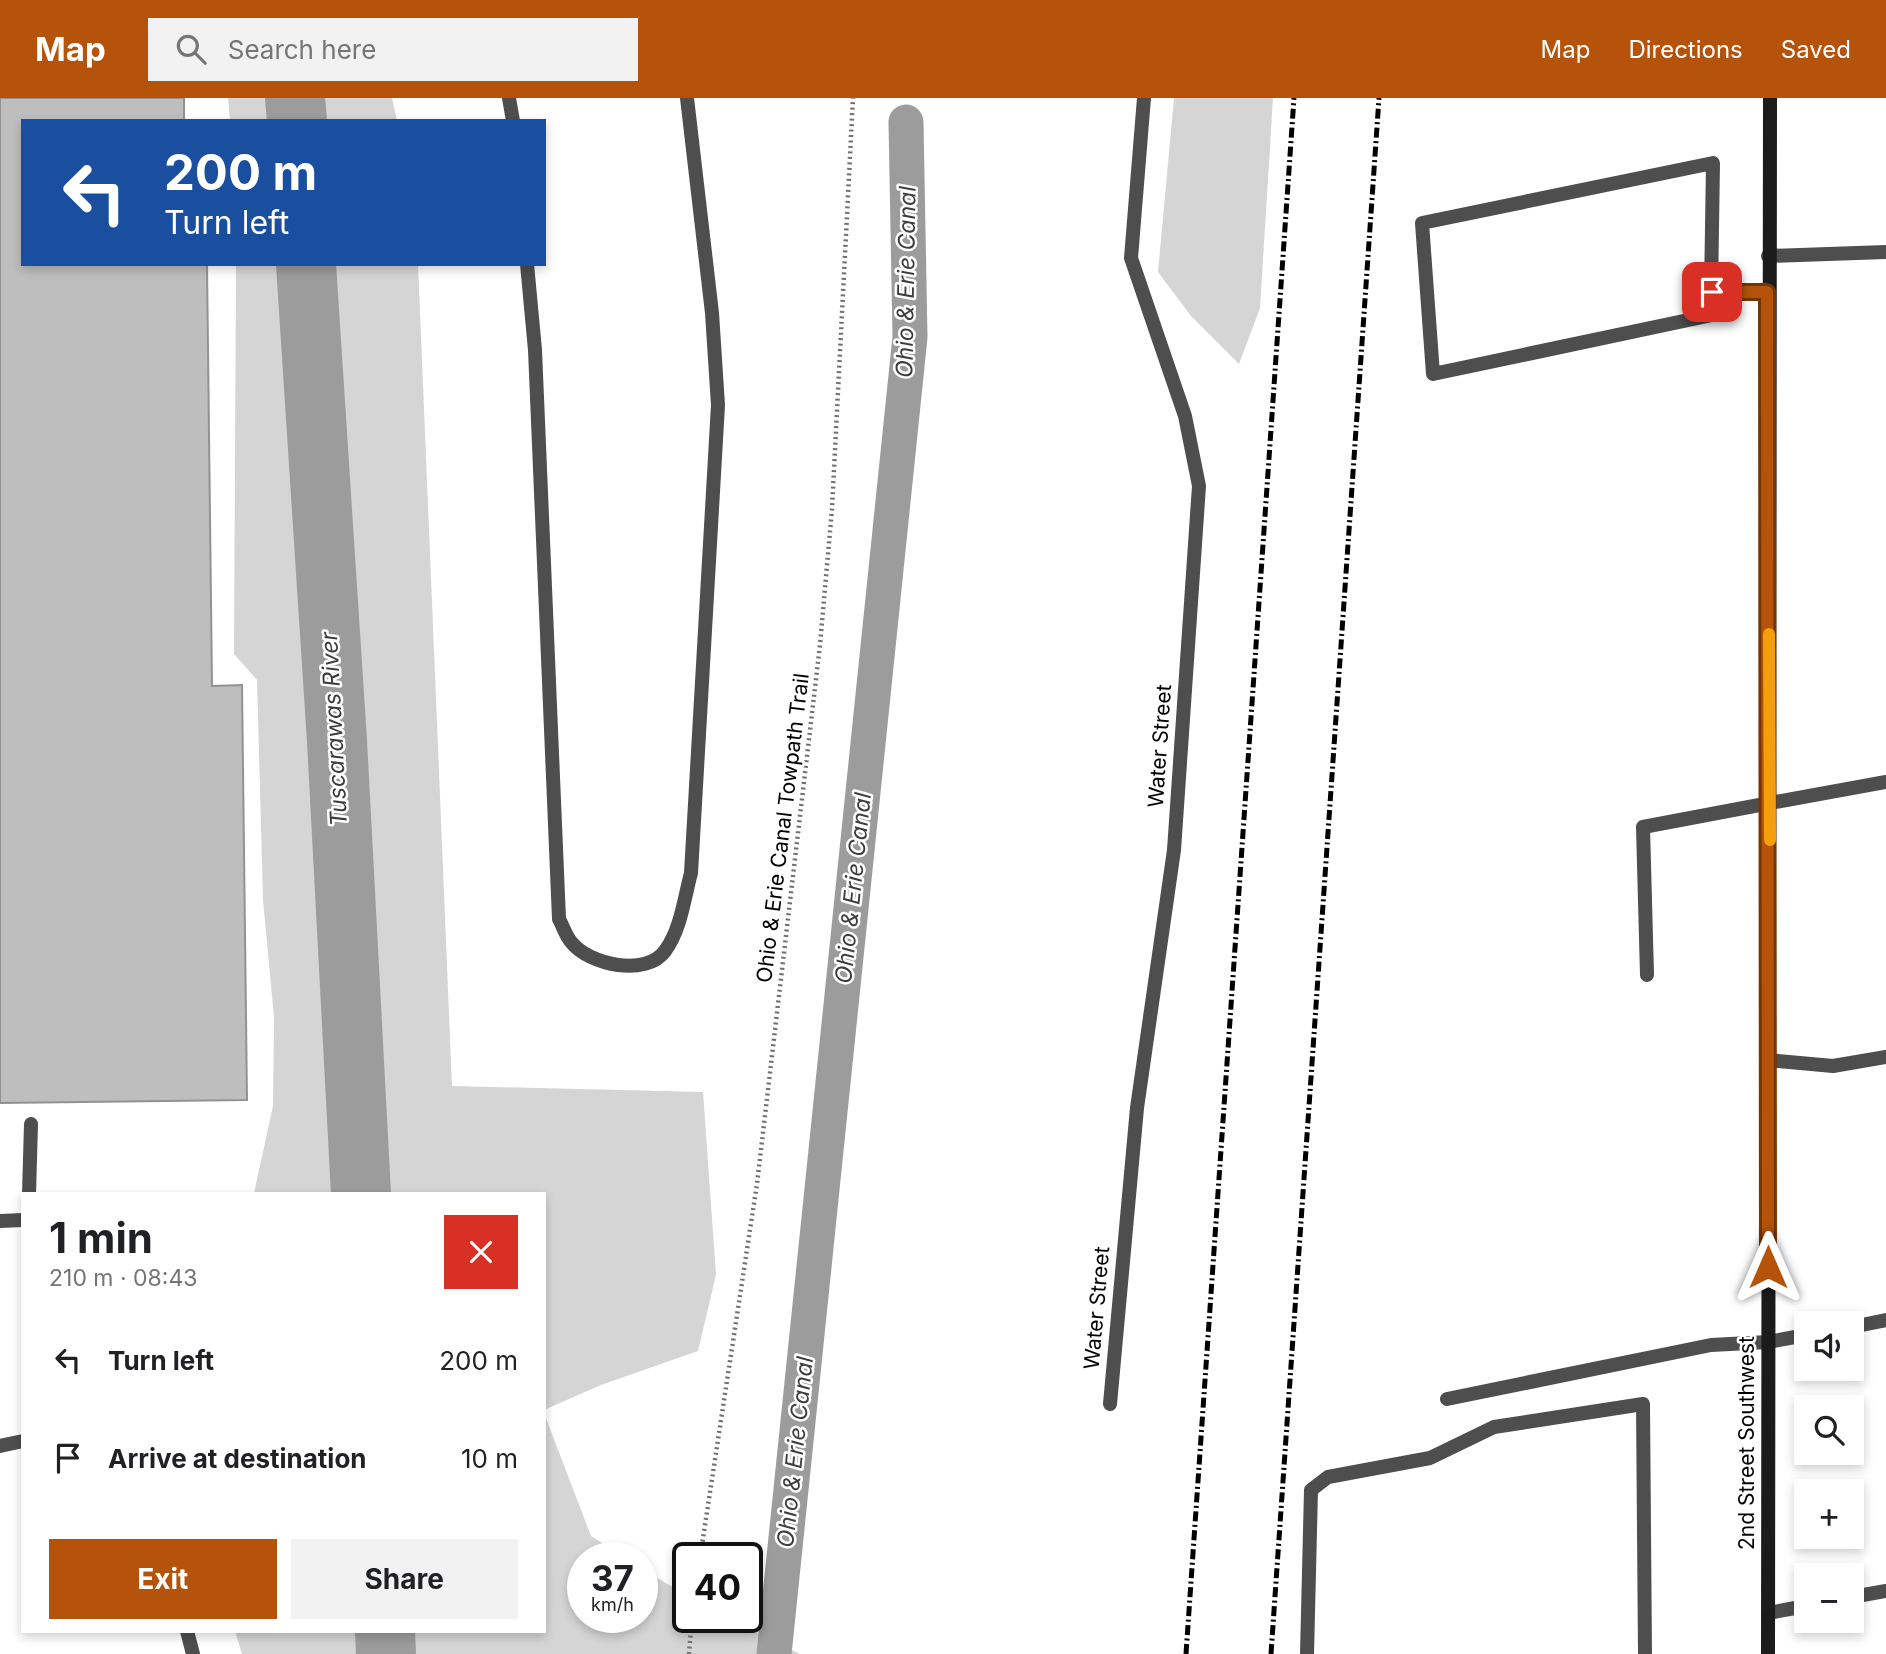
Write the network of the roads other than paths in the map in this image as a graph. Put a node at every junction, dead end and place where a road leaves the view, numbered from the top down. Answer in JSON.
{"nodes":[{"id":1,"x":509,"y":98,"type":"edge"},
{"id":2,"x":687,"y":98,"type":"edge"},
{"id":3,"x":1144,"y":98,"type":"edge"},
{"id":4,"x":1770,"y":98,"type":"edge"},
{"id":5,"x":513,"y":119,"type":"edge"},
{"id":6,"x":1886,"y":252,"type":"edge"},
{"id":7,"x":1768,"y":256,"type":"junction"},
{"id":8,"x":527,"y":266,"type":"edge"},
{"id":9,"x":1712,"y":292,"type":"junction"},
{"id":10,"x":1767,"y":292,"type":"junction"},
{"id":11,"x":1886,"y":782,"type":"edge"},
{"id":12,"x":1770,"y":803,"type":"junction"},
{"id":13,"x":1647,"y":975,"type":"dead end"},
{"id":14,"x":1886,"y":1057,"type":"edge"},
{"id":15,"x":1768,"y":1060,"type":"junction"},
{"id":16,"x":31,"y":1124,"type":"dead end"},
{"id":17,"x":29,"y":1192,"type":"edge"},
{"id":18,"x":21,"y":1220,"type":"edge"},
{"id":19,"x":0,"y":1221,"type":"edge"},
{"id":20,"x":1886,"y":1320,"type":"edge"},
{"id":21,"x":1864,"y":1324,"type":"edge"},
{"id":22,"x":1794,"y":1337,"type":"edge"},
{"id":23,"x":1768,"y":1342,"type":"junction"},
{"id":24,"x":1447,"y":1399,"type":"dead end"},
{"id":25,"x":1110,"y":1404,"type":"dead end"},
{"id":26,"x":21,"y":1441,"type":"edge"},
{"id":27,"x":0,"y":1446,"type":"edge"},
{"id":28,"x":1886,"y":1591,"type":"edge"},
{"id":29,"x":1864,"y":1595,"type":"edge"},
{"id":30,"x":1794,"y":1608,"type":"edge"},
{"id":31,"x":1768,"y":1613,"type":"junction"},
{"id":32,"x":188,"y":1633,"type":"edge"},
{"id":33,"x":193,"y":1654,"type":"edge"},
{"id":34,"x":1307,"y":1654,"type":"edge"},
{"id":35,"x":1645,"y":1654,"type":"edge"},
{"id":36,"x":1768,"y":1654,"type":"edge"}],
"edges":[{"from":1,"to":5,"type":"street"},
{"from":2,"to":8,"type":"street"},
{"from":3,"to":25,"type":"street","name":"Water Street"},
{"from":4,"to":7,"type":"street","name":"2nd Street Southwest"},
{"from":6,"to":7,"type":"street"},
{"from":7,"to":10,"type":"street","name":"2nd Street Southwest"},
{"from":9,"to":9,"type":"street"},
{"from":9,"to":10,"type":"street"},
{"from":10,"to":12,"type":"street","name":"2nd Street Southwest"},
{"from":11,"to":12,"type":"street"},
{"from":12,"to":13,"type":"street"},
{"from":12,"to":15,"type":"street","name":"2nd Street Southwest"},
{"from":14,"to":15,"type":"street"},
{"from":15,"to":23,"type":"street","name":"2nd Street Southwest"},
{"from":16,"to":17,"type":"street"},
{"from":18,"to":19,"type":"street"},
{"from":20,"to":21,"type":"street"},
{"from":22,"to":23,"type":"street"},
{"from":23,"to":24,"type":"street"},
{"from":23,"to":31,"type":"street","name":"2nd Street Southwest"},
{"from":26,"to":27,"type":"street"},
{"from":28,"to":29,"type":"street"},
{"from":30,"to":31,"type":"street"},
{"from":31,"to":36,"type":"street","name":"2nd Street Southwest"},
{"from":32,"to":33,"type":"street"},
{"from":34,"to":35,"type":"street"}]}
